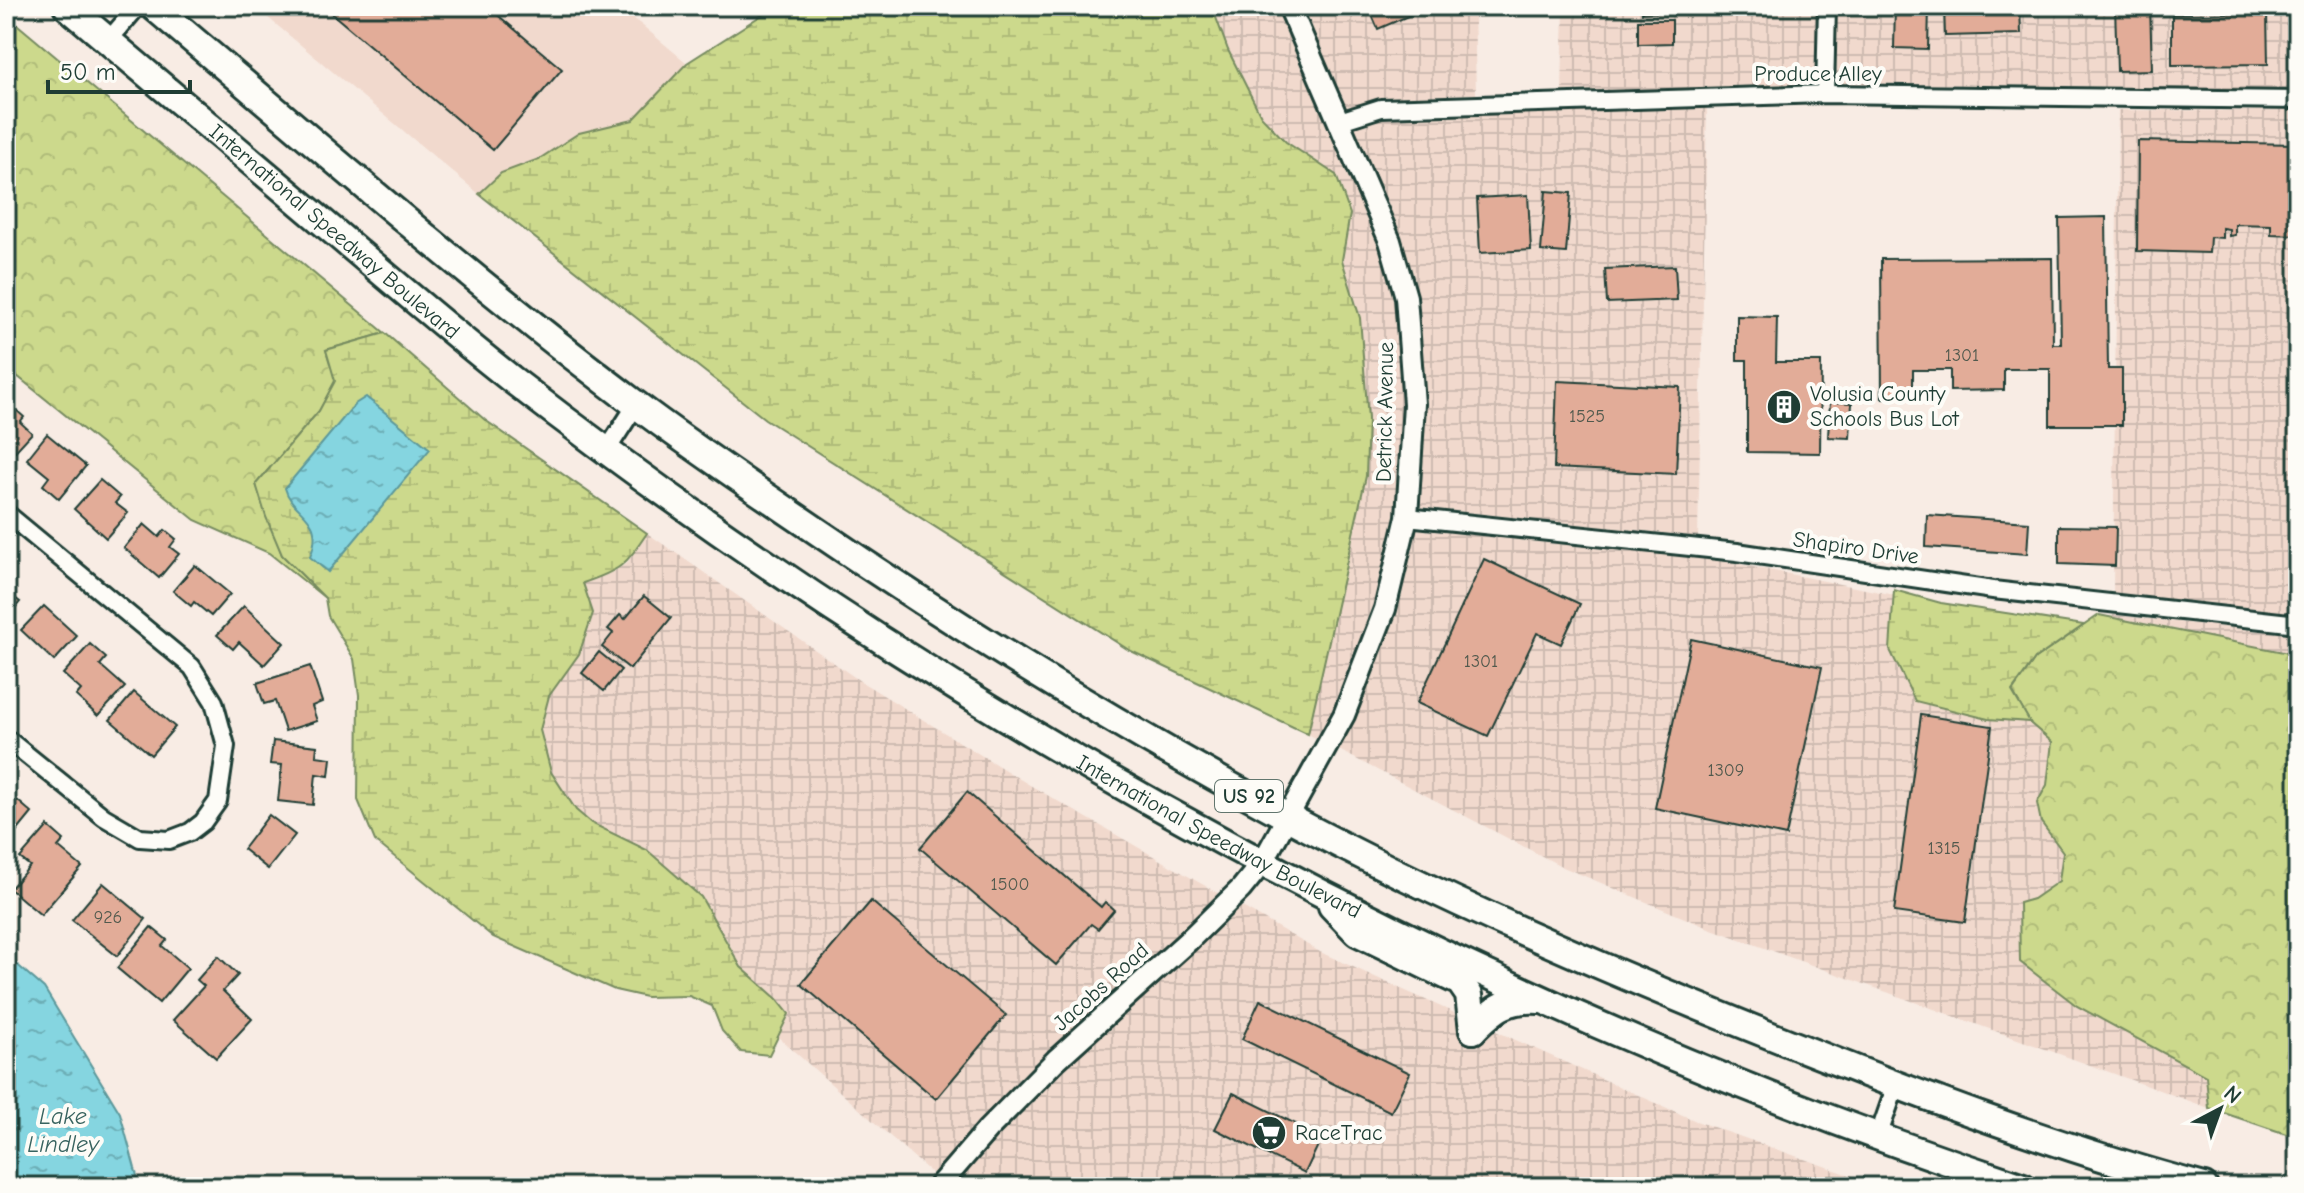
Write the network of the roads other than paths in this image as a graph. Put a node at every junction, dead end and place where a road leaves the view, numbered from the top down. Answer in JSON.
{"nodes":[{"id":1,"x":67,"y":6,"type":"edge"},
{"id":2,"x":138,"y":6,"type":"edge"},
{"id":3,"x":153,"y":6,"type":"edge"},
{"id":4,"x":1289,"y":6,"type":"edge"},
{"id":5,"x":1827,"y":6,"type":"edge"},
{"id":6,"x":108,"y":41,"type":"junction"},
{"id":7,"x":1825,"y":94,"type":"junction"},
{"id":8,"x":2298,"y":100,"type":"edge"},
{"id":9,"x":1340,"y":121,"type":"junction"},
{"id":10,"x":636,"y":405,"type":"junction"},
{"id":11,"x":607,"y":450,"type":"junction"},
{"id":12,"x":6,"y":513,"type":"edge"},
{"id":13,"x":1407,"y":517,"type":"junction"},
{"id":14,"x":2298,"y":624,"type":"edge"},
{"id":15,"x":6,"y":738,"type":"edge"},
{"id":16,"x":1288,"y":817,"type":"junction"},
{"id":17,"x":1262,"y":863,"type":"junction"},
{"id":18,"x":1318,"y":891,"type":"junction"},
{"id":19,"x":1542,"y":1000,"type":"junction"},
{"id":20,"x":1896,"y":1085,"type":"junction"},
{"id":21,"x":1878,"y":1137,"type":"junction"},
{"id":22,"x":938,"y":1187,"type":"edge"},
{"id":23,"x":2021,"y":1187,"type":"edge"},
{"id":24,"x":2204,"y":1187,"type":"edge"}],
"edges":[{"from":1,"to":6,"type":"main road","name":"International Speedway Boulevard","number":"US 92"},
{"from":2,"to":6,"type":"street"},
{"from":3,"to":10,"type":"main road","number":"US 92"},
{"from":4,"to":9,"type":"street","name":"Detrick Avenue"},
{"from":5,"to":7,"type":"street"},
{"from":6,"to":11,"type":"main road","name":"International Speedway Boulevard","number":"US 92"},
{"from":7,"to":8,"type":"street","name":"Produce Alley"},
{"from":7,"to":9,"type":"street","name":"Produce Alley"},
{"from":9,"to":13,"type":"street","name":"Detrick Avenue"},
{"from":10,"to":11,"type":"street"},
{"from":10,"to":16,"type":"main road","number":"US 92"},
{"from":11,"to":17,"type":"main road","name":"International Speedway Boulevard","number":"US 92"},
{"from":12,"to":15,"type":"street"},
{"from":13,"to":14,"type":"street","name":"Shapiro Drive"},
{"from":13,"to":16,"type":"street","name":"Detrick Avenue"},
{"from":16,"to":17,"type":"street","name":"Jacobs Road"},
{"from":16,"to":20,"type":"main road","number":"US 92"},
{"from":17,"to":18,"type":"main road","name":"International Speedway Boulevard","number":"US 92"},
{"from":17,"to":22,"type":"street","name":"Jacobs Road"},
{"from":18,"to":19,"type":"main road","name":"International Speedway Boulevard","number":"US 92"},
{"from":18,"to":19,"type":"main road"},
{"from":19,"to":21,"type":"main road","name":"International Speedway Boulevard","number":"US 92"},
{"from":20,"to":21,"type":"street"},
{"from":20,"to":24,"type":"main road","number":"US 92"},
{"from":21,"to":23,"type":"main road","name":"International Speedway Boulevard","number":"US 92"}]}
